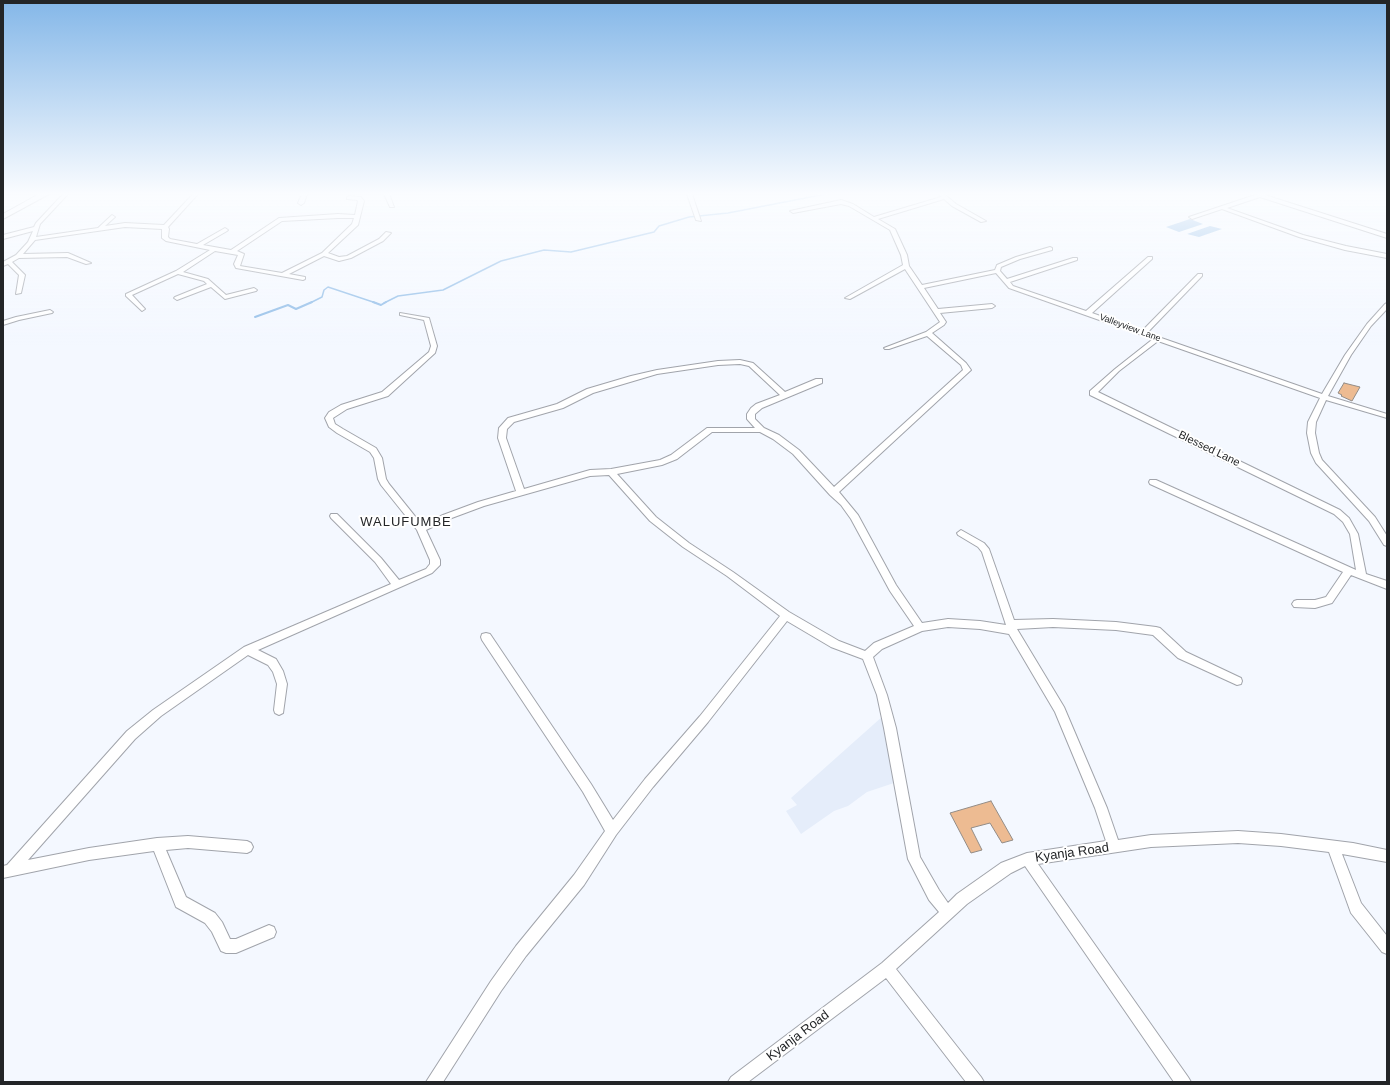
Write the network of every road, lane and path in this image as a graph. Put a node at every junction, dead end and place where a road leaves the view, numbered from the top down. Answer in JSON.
{"nodes":[{"id":1,"x":28,"y":245,"type":"edge"},
{"id":2,"x":191,"y":245,"type":"edge"},
{"id":3,"x":243,"y":245,"type":"edge"},
{"id":4,"x":334,"y":245,"type":"edge"},
{"id":5,"x":372,"y":245,"type":"edge"},
{"id":6,"x":899,"y":245,"type":"edge"},
{"id":7,"x":1332,"y":245,"type":"edge"},
{"id":8,"x":197,"y":246,"type":"joint"},
{"id":9,"x":1050,"y":249,"type":"dead end"},
{"id":10,"x":213,"y":250,"type":"junction"},
{"id":11,"x":232,"y":252,"type":"junction"},
{"id":12,"x":324,"y":254,"type":"junction"},
{"id":13,"x":18,"y":256,"type":"junction"},
{"id":14,"x":1387,"y":256,"type":"edge"},
{"id":15,"x":1150,"y":258,"type":"dead end"},
{"id":16,"x":1075,"y":259,"type":"dead end"},
{"id":17,"x":6,"y":263,"type":"edge"},
{"id":18,"x":88,"y":263,"type":"dead end"},
{"id":19,"x":906,"y":266,"type":"junction"},
{"id":20,"x":997,"y":271,"type":"junction"},
{"id":21,"x":178,"y":272,"type":"junction"},
{"id":22,"x":283,"y":274,"type":"junction"},
{"id":23,"x":1200,"y":275,"type":"dead end"},
{"id":24,"x":303,"y":278,"type":"dead end"},
{"id":25,"x":1007,"y":281,"type":"junction"},
{"id":26,"x":211,"y":285,"type":"junction"},
{"id":27,"x":922,"y":288,"type":"junction"},
{"id":28,"x":254,"y":290,"type":"dead end"},
{"id":29,"x":18,"y":293,"type":"dead end"},
{"id":30,"x":177,"y":298,"type":"dead end"},
{"id":31,"x":848,"y":298,"type":"dead end"},
{"id":32,"x":1387,"y":305,"type":"edge"},
{"id":33,"x":992,"y":306,"type":"dead end"},
{"id":34,"x":142,"y":309,"type":"dead end"},
{"id":35,"x":936,"y":310,"type":"junction"},
{"id":36,"x":50,"y":312,"type":"dead end"},
{"id":37,"x":1088,"y":313,"type":"junction"},
{"id":38,"x":402,"y":314,"type":"dead end"},
{"id":39,"x":3,"y":323,"type":"edge"},
{"id":40,"x":1144,"y":332,"type":"junction"},
{"id":41,"x":928,"y":333,"type":"junction"},
{"id":42,"x":1158,"y":338,"type":"junction"},
{"id":43,"x":887,"y":348,"type":"dead end"},
{"id":44,"x":819,"y":382,"type":"dead end"},
{"id":45,"x":784,"y":395,"type":"junction"},
{"id":46,"x":1324,"y":397,"type":"junction"},
{"id":47,"x":1387,"y":416,"type":"edge"},
{"id":48,"x":761,"y":430,"type":"junction"},
{"id":49,"x":611,"y":472,"type":"junction"},
{"id":50,"x":1154,"y":482,"type":"dead end"},
{"id":51,"x":521,"y":493,"type":"junction"},
{"id":52,"x":833,"y":493,"type":"junction"},
{"id":53,"x":334,"y":516,"type":"dead end"},
{"id":54,"x":421,"y":529,"type":"junction"},
{"id":55,"x":961,"y":533,"type":"dead end"},
{"id":56,"x":1387,"y":543,"type":"edge"},
{"id":57,"x":1349,"y":570,"type":"junction"},
{"id":58,"x":1362,"y":576,"type":"junction"},
{"id":59,"x":397,"y":585,"type":"junction"},
{"id":60,"x":1387,"y":585,"type":"edge"},
{"id":61,"x":1297,"y":604,"type":"dead end"},
{"id":62,"x":786,"y":615,"type":"junction"},
{"id":63,"x":920,"y":627,"type":"junction"},
{"id":64,"x":1012,"y":627,"type":"junction"},
{"id":65,"x":486,"y":637,"type":"dead end"},
{"id":66,"x":248,"y":650,"type":"junction"},
{"id":67,"x":868,"y":656,"type":"junction"},
{"id":68,"x":1237,"y":681,"type":"dead end"},
{"id":69,"x":279,"y":710,"type":"dead end"},
{"id":70,"x":612,"y":831,"type":"junction"},
{"id":71,"x":157,"y":844,"type":"junction"},
{"id":72,"x":1334,"y":846,"type":"junction"},
{"id":73,"x":247,"y":847,"type":"dead end"},
{"id":74,"x":1114,"y":847,"type":"junction"},
{"id":75,"x":1387,"y":856,"type":"edge"},
{"id":76,"x":1027,"y":859,"type":"junction"},
{"id":77,"x":7,"y":870,"type":"edge"},
{"id":78,"x":948,"y":913,"type":"junction"},
{"id":79,"x":269,"y":932,"type":"dead end"},
{"id":80,"x":1387,"y":947,"type":"edge"},
{"id":81,"x":887,"y":968,"type":"junction"},
{"id":82,"x":434,"y":1082,"type":"edge"},
{"id":83,"x":736,"y":1082,"type":"edge"},
{"id":84,"x":976,"y":1082,"type":"edge"},
{"id":85,"x":1183,"y":1082,"type":"edge"}],
"edges":[{"from":1,"to":13,"type":"street"},
{"from":2,"to":8,"type":"street"},
{"from":3,"to":11,"type":"street"},
{"from":4,"to":12,"type":"street"},
{"from":5,"to":12,"type":"street"},
{"from":6,"to":19,"type":"street"},
{"from":7,"to":14,"type":"street"},
{"from":8,"to":10,"type":"street"},
{"from":9,"to":20,"type":"street"},
{"from":10,"to":11,"type":"street"},
{"from":10,"to":21,"type":"street"},
{"from":11,"to":22,"type":"street"},
{"from":12,"to":22,"type":"street"},
{"from":13,"to":17,"type":"street"},
{"from":13,"to":18,"type":"street"},
{"from":15,"to":37,"type":"street"},
{"from":16,"to":25,"type":"street"},
{"from":17,"to":29,"type":"street"},
{"from":19,"to":27,"type":"street"},
{"from":19,"to":31,"type":"street"},
{"from":20,"to":25,"type":"street","name":"Valleyview Lane"},
{"from":20,"to":27,"type":"street"},
{"from":21,"to":26,"type":"street"},
{"from":21,"to":34,"type":"street"},
{"from":22,"to":24,"type":"street"},
{"from":23,"to":40,"type":"street"},
{"from":25,"to":37,"type":"street","name":"Valleyview Lane"},
{"from":26,"to":28,"type":"street"},
{"from":26,"to":30,"type":"street"},
{"from":27,"to":35,"type":"street"},
{"from":32,"to":46,"type":"street"},
{"from":33,"to":35,"type":"street"},
{"from":35,"to":41,"type":"street"},
{"from":36,"to":39,"type":"street"},
{"from":37,"to":40,"type":"street","name":"Valleyview Lane"},
{"from":38,"to":54,"type":"street"},
{"from":40,"to":42,"type":"street","name":"Valleyview Lane"},
{"from":41,"to":43,"type":"street"},
{"from":41,"to":52,"type":"street"},
{"from":42,"to":46,"type":"street","name":"Valleyview Lane"},
{"from":42,"to":58,"type":"street","name":"Blessed Lane"},
{"from":44,"to":45,"type":"street"},
{"from":45,"to":48,"type":"street"},
{"from":45,"to":51,"type":"street"},
{"from":46,"to":47,"type":"street","name":"Valleyview Lane"},
{"from":46,"to":56,"type":"street"},
{"from":48,"to":49,"type":"street"},
{"from":48,"to":52,"type":"street"},
{"from":49,"to":51,"type":"street"},
{"from":49,"to":62,"type":"street"},
{"from":50,"to":57,"type":"street"},
{"from":51,"to":54,"type":"street"},
{"from":52,"to":63,"type":"street"},
{"from":53,"to":59,"type":"street"},
{"from":54,"to":59,"type":"street"},
{"from":55,"to":64,"type":"street"},
{"from":57,"to":58,"type":"street"},
{"from":57,"to":61,"type":"street"},
{"from":58,"to":60,"type":"street"},
{"from":59,"to":66,"type":"street"},
{"from":62,"to":67,"type":"street"},
{"from":62,"to":70,"type":"street"},
{"from":63,"to":64,"type":"street"},
{"from":63,"to":67,"type":"street"},
{"from":64,"to":68,"type":"street"},
{"from":64,"to":74,"type":"street"},
{"from":65,"to":70,"type":"street"},
{"from":66,"to":69,"type":"street"},
{"from":66,"to":77,"type":"street"},
{"from":67,"to":78,"type":"street"},
{"from":70,"to":82,"type":"street"},
{"from":71,"to":73,"type":"street"},
{"from":71,"to":77,"type":"street"},
{"from":71,"to":79,"type":"street"},
{"from":72,"to":74,"type":"street","name":"Kyanja Road"},
{"from":72,"to":75,"type":"street","name":"Kyanja Road"},
{"from":72,"to":80,"type":"street"},
{"from":74,"to":76,"type":"street","name":"Kyanja Road"},
{"from":76,"to":78,"type":"street","name":"Kyanja Road"},
{"from":76,"to":85,"type":"street"},
{"from":78,"to":81,"type":"street","name":"Kyanja Road"},
{"from":81,"to":83,"type":"street","name":"Kyanja Road"},
{"from":81,"to":84,"type":"street"}]}
